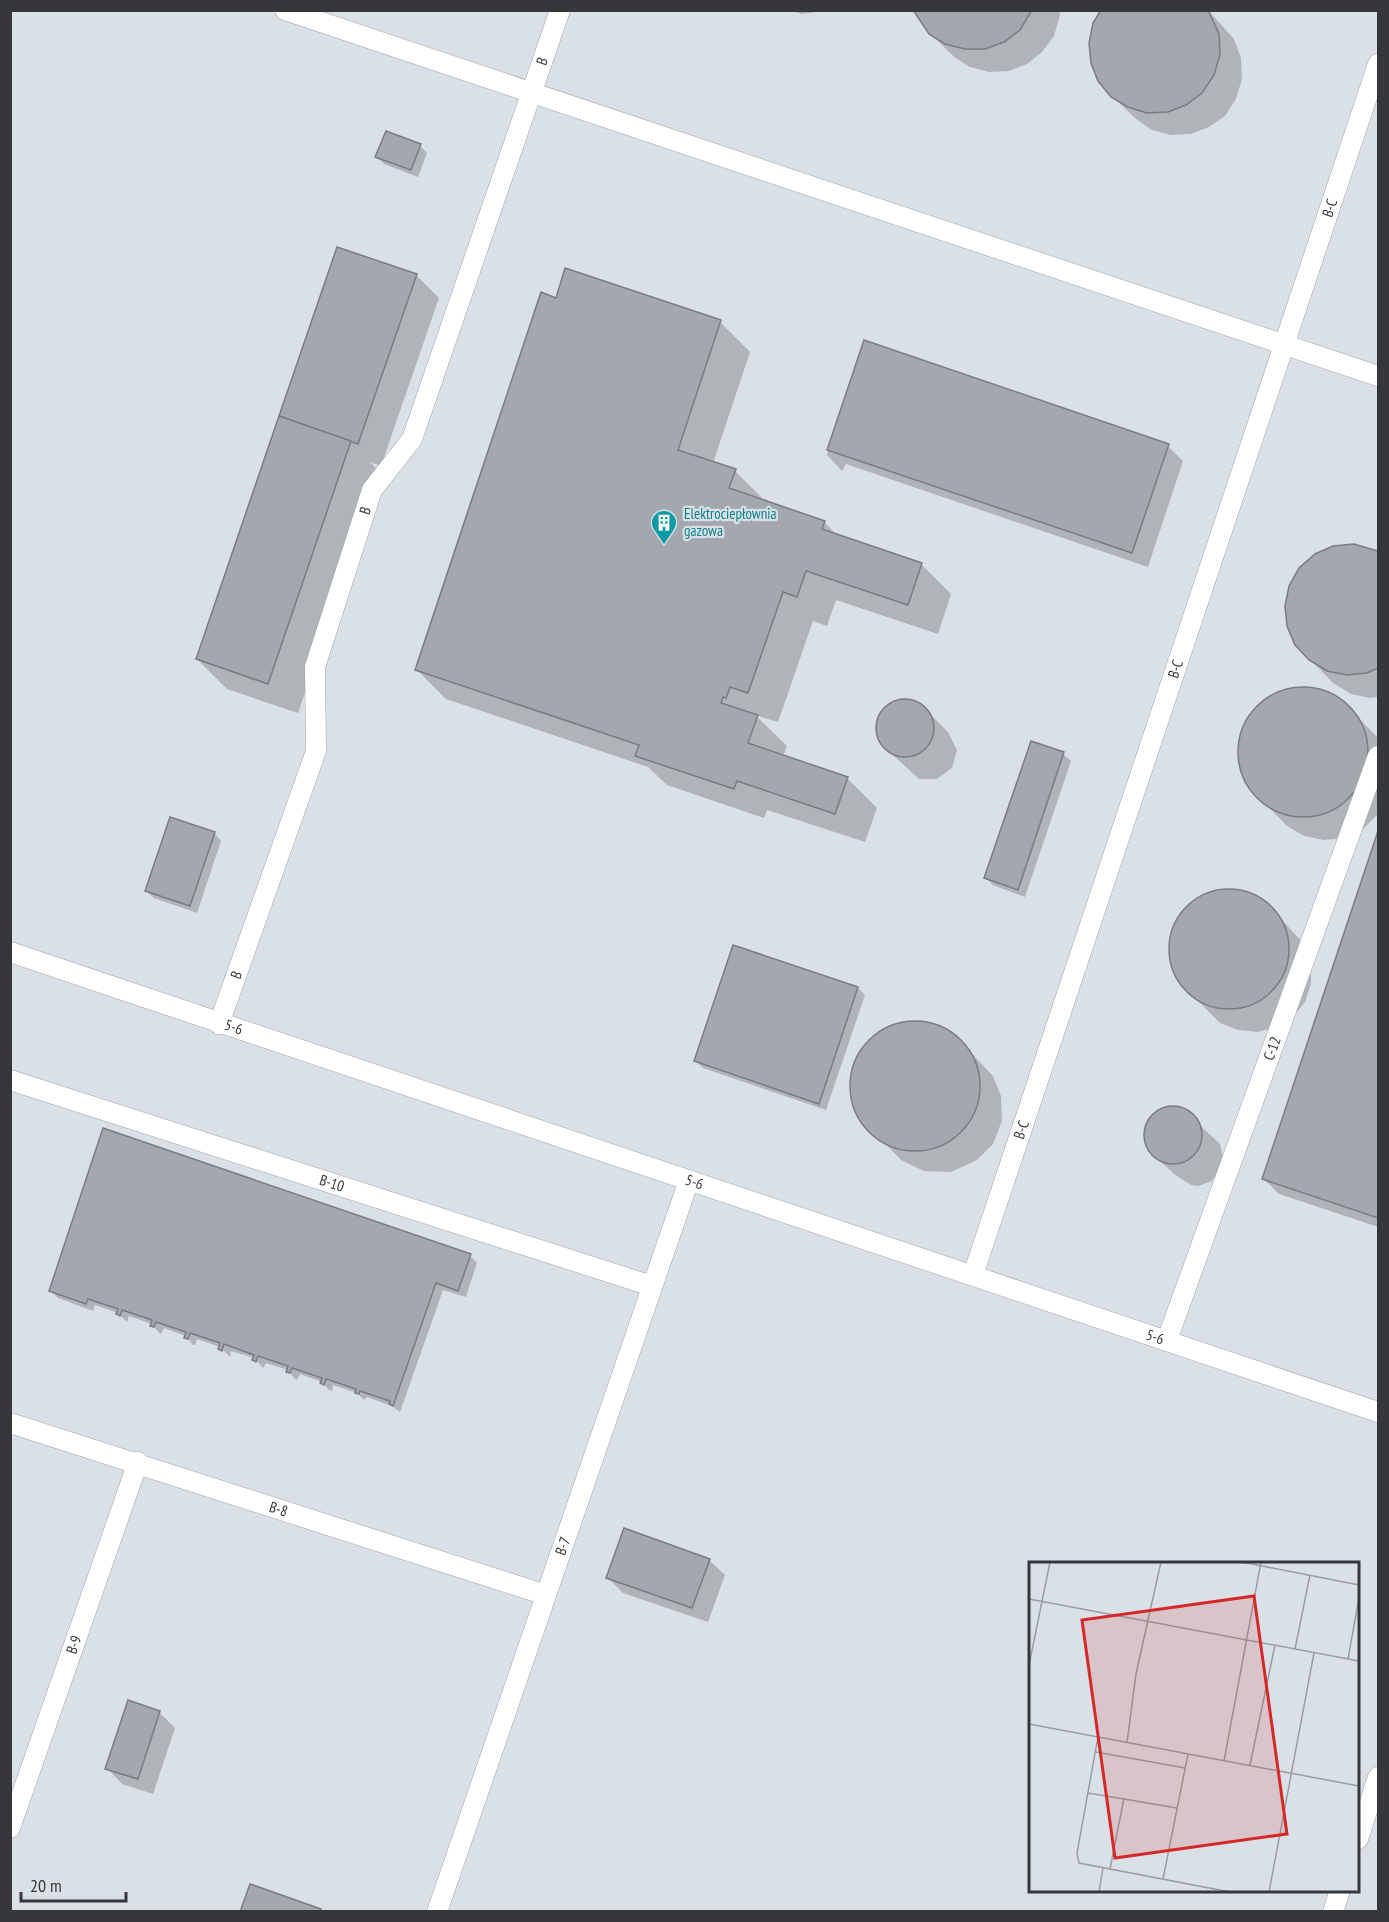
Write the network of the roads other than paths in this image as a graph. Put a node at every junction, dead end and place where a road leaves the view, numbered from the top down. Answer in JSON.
{"nodes":[{"id":1,"x":285,"y":10,"type":"edge"},
{"id":2,"x":560,"y":10,"type":"edge"},
{"id":3,"x":1378,"y":64,"type":"edge"},
{"id":4,"x":532,"y":94,"type":"junction"},
{"id":5,"x":1284,"y":345,"type":"junction"},
{"id":6,"x":1378,"y":376,"type":"edge"},
{"id":7,"x":1378,"y":756,"type":"edge"},
{"id":8,"x":10,"y":952,"type":"edge"},
{"id":9,"x":219,"y":1024,"type":"junction"},
{"id":10,"x":10,"y":1080,"type":"edge"},
{"id":11,"x":689,"y":1180,"type":"junction"},
{"id":12,"x":973,"y":1275,"type":"junction"},
{"id":13,"x":652,"y":1286,"type":"junction"},
{"id":14,"x":1167,"y":1340,"type":"junction"},
{"id":15,"x":1378,"y":1412,"type":"edge"},
{"id":16,"x":10,"y":1423,"type":"edge"},
{"id":17,"x":138,"y":1462,"type":"junction"},
{"id":18,"x":546,"y":1594,"type":"junction"},
{"id":19,"x":1378,"y":1777,"type":"edge"},
{"id":20,"x":10,"y":1828,"type":"edge"},
{"id":21,"x":1359,"y":1836,"type":"edge"},
{"id":22,"x":1339,"y":1892,"type":"edge"},
{"id":23,"x":437,"y":1911,"type":"edge"},
{"id":24,"x":1333,"y":1911,"type":"edge"}],
"edges":[{"from":1,"to":4,"type":"lane"},
{"from":2,"to":4,"type":"lane","name":"B"},
{"from":3,"to":5,"type":"lane","name":"B-C"},
{"from":4,"to":5,"type":"lane"},
{"from":4,"to":9,"type":"lane","name":"B"},
{"from":5,"to":6,"type":"lane"},
{"from":5,"to":12,"type":"lane","name":"B-C"},
{"from":7,"to":14,"type":"lane","name":"C-12"},
{"from":8,"to":9,"type":"lane","name":"5-6"},
{"from":9,"to":11,"type":"lane","name":"5-6"},
{"from":10,"to":13,"type":"lane","name":"B-10"},
{"from":11,"to":12,"type":"lane","name":"5-6"},
{"from":11,"to":13,"type":"lane","name":"B-7"},
{"from":12,"to":14,"type":"lane","name":"5-6"},
{"from":13,"to":18,"type":"lane","name":"B-7"},
{"from":14,"to":15,"type":"lane","name":"5-6"},
{"from":16,"to":17,"type":"lane","name":"B-8"},
{"from":17,"to":18,"type":"lane","name":"B-8"},
{"from":17,"to":20,"type":"lane","name":"B-9"},
{"from":18,"to":23,"type":"lane","name":"B-7"},
{"from":19,"to":21,"type":"lane"},
{"from":22,"to":24,"type":"lane"}]}
